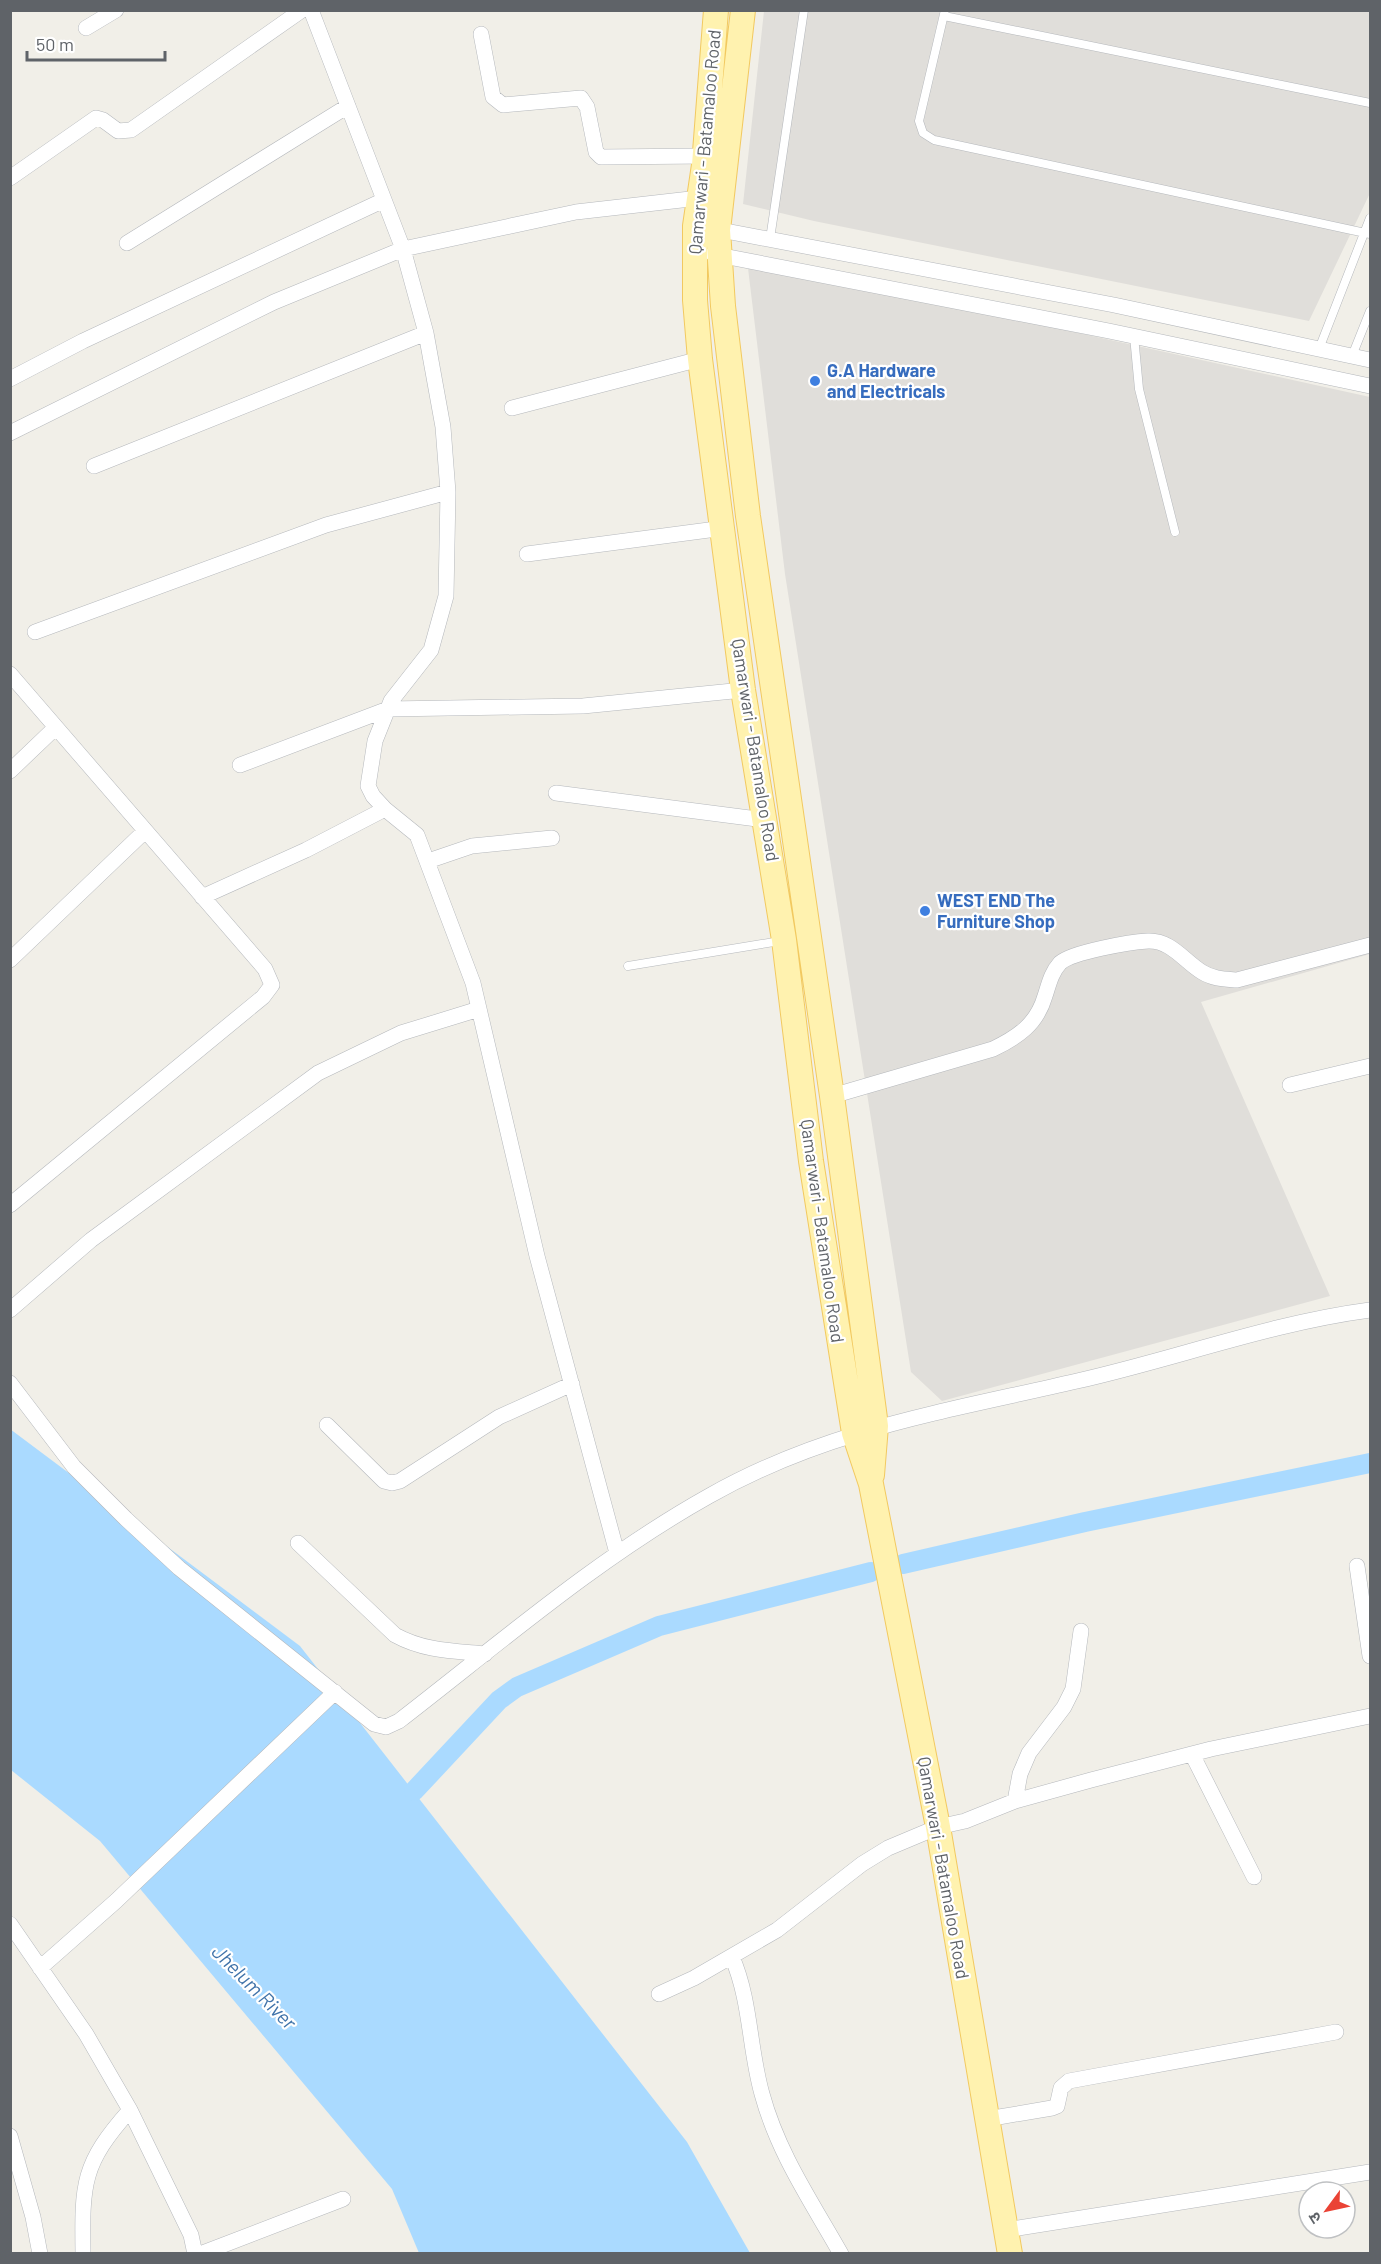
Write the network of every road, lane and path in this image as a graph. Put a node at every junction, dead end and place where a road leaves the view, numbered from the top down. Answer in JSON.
{"nodes":[{"id":1,"x":116,"y":10,"type":"edge"},
{"id":2,"x":302,"y":10,"type":"edge"},
{"id":3,"x":311,"y":10,"type":"edge"},
{"id":4,"x":716,"y":10,"type":"edge"},
{"id":5,"x":743,"y":10,"type":"edge"},
{"id":6,"x":804,"y":10,"type":"edge"},
{"id":7,"x":944,"y":13,"type":"edge"},
{"id":8,"x":86,"y":28,"type":"dead end"},
{"id":9,"x":481,"y":34,"type":"dead end"},
{"id":10,"x":1371,"y":103,"type":"edge"},
{"id":11,"x":348,"y":106,"type":"junction"},
{"id":12,"x":704,"y":156,"type":"junction"},
{"id":13,"x":10,"y":178,"type":"edge"},
{"id":14,"x":699,"y":198,"type":"junction"},
{"id":15,"x":384,"y":200,"type":"junction"},
{"id":16,"x":1371,"y":218,"type":"edge"},
{"id":17,"x":706,"y":228,"type":"junction"},
{"id":18,"x":1367,"y":233,"type":"edge"},
{"id":19,"x":770,"y":239,"type":"junction"},
{"id":20,"x":127,"y":243,"type":"dead end"},
{"id":21,"x":403,"y":249,"type":"junction"},
{"id":22,"x":695,"y":251,"type":"junction"},
{"id":23,"x":720,"y":256,"type":"junction"},
{"id":24,"x":1371,"y":311,"type":"edge"},
{"id":25,"x":426,"y":333,"type":"junction"},
{"id":26,"x":1134,"y":336,"type":"junction"},
{"id":27,"x":1319,"y":349,"type":"junction"},
{"id":28,"x":1352,"y":356,"type":"junction"},
{"id":29,"x":700,"y":359,"type":"junction"},
{"id":30,"x":1371,"y":360,"type":"edge"},
{"id":31,"x":10,"y":379,"type":"edge"},
{"id":32,"x":1371,"y":386,"type":"edge"},
{"id":33,"x":512,"y":408,"type":"dead end"},
{"id":34,"x":10,"y":433,"type":"edge"},
{"id":35,"x":94,"y":466,"type":"dead end"},
{"id":36,"x":448,"y":492,"type":"junction"},
{"id":37,"x":724,"y":528,"type":"junction"},
{"id":38,"x":1175,"y":532,"type":"dead end"},
{"id":39,"x":527,"y":554,"type":"dead end"},
{"id":40,"x":35,"y":632,"type":"dead end"},
{"id":41,"x":10,"y":674,"type":"edge"},
{"id":42,"x":743,"y":690,"type":"junction"},
{"id":43,"x":387,"y":709,"type":"junction"},
{"id":44,"x":55,"y":728,"type":"junction"},
{"id":45,"x":240,"y":765,"type":"dead end"},
{"id":46,"x":10,"y":771,"type":"edge"},
{"id":47,"x":556,"y":793,"type":"dead end"},
{"id":48,"x":386,"y":809,"type":"junction"},
{"id":49,"x":765,"y":820,"type":"junction"},
{"id":50,"x":145,"y":831,"type":"junction"},
{"id":51,"x":552,"y":838,"type":"dead end"},
{"id":52,"x":428,"y":861,"type":"junction"},
{"id":53,"x":202,"y":897,"type":"junction"},
{"id":54,"x":784,"y":940,"type":"junction"},
{"id":55,"x":1371,"y":945,"type":"edge"},
{"id":56,"x":10,"y":960,"type":"edge"},
{"id":57,"x":628,"y":966,"type":"dead end"},
{"id":58,"x":479,"y":1009,"type":"junction"},
{"id":59,"x":1371,"y":1066,"type":"edge"},
{"id":60,"x":1290,"y":1085,"type":"dead end"},
{"id":61,"x":832,"y":1096,"type":"junction"},
{"id":62,"x":10,"y":1205,"type":"edge"},
{"id":63,"x":10,"y":1310,"type":"edge"},
{"id":64,"x":1371,"y":1310,"type":"edge"},
{"id":65,"x":10,"y":1383,"type":"edge"},
{"id":66,"x":572,"y":1384,"type":"junction"},
{"id":67,"x":327,"y":1425,"type":"dead end"},
{"id":68,"x":865,"y":1430,"type":"junction"},
{"id":69,"x":298,"y":1543,"type":"dead end"},
{"id":70,"x":617,"y":1553,"type":"junction"},
{"id":71,"x":1358,"y":1566,"type":"dead end"},
{"id":72,"x":1081,"y":1631,"type":"dead end"},
{"id":73,"x":485,"y":1654,"type":"junction"},
{"id":74,"x":1371,"y":1656,"type":"edge"},
{"id":75,"x":330,"y":1697,"type":"junction"},
{"id":76,"x":1371,"y":1716,"type":"edge"},
{"id":77,"x":1192,"y":1754,"type":"junction"},
{"id":78,"x":1016,"y":1801,"type":"junction"},
{"id":79,"x":938,"y":1827,"type":"junction"},
{"id":80,"x":1254,"y":1877,"type":"dead end"},
{"id":81,"x":10,"y":1924,"type":"edge"},
{"id":82,"x":732,"y":1957,"type":"junction"},
{"id":83,"x":40,"y":1968,"type":"junction"},
{"id":84,"x":658,"y":1994,"type":"dead end"},
{"id":85,"x":1336,"y":2032,"type":"dead end"},
{"id":86,"x":130,"y":2110,"type":"junction"},
{"id":87,"x":987,"y":2119,"type":"junction"},
{"id":88,"x":10,"y":2136,"type":"edge"},
{"id":89,"x":1371,"y":2172,"type":"edge"},
{"id":90,"x":343,"y":2199,"type":"dead end"},
{"id":91,"x":1008,"y":2242,"type":"edge"},
{"id":92,"x":39,"y":2253,"type":"edge"},
{"id":93,"x":82,"y":2253,"type":"edge"},
{"id":94,"x":195,"y":2253,"type":"edge"},
{"id":95,"x":200,"y":2253,"type":"edge"},
{"id":96,"x":841,"y":2253,"type":"edge"}],
"edges":[{"from":1,"to":8,"type":"street"},
{"from":2,"to":13,"type":"street"},
{"from":3,"to":11,"type":"street"},
{"from":4,"to":12,"type":"main road","name":"Qamarwari - Batamaloo Road"},
{"from":5,"to":17,"type":"main road","name":"Qamarwari - Batamaloo Road"},
{"from":6,"to":19,"type":"lane"},
{"from":7,"to":10,"type":"lane"},
{"from":7,"to":18,"type":"lane"},
{"from":9,"to":12,"type":"street"},
{"from":11,"to":15,"type":"street"},
{"from":11,"to":20,"type":"street"},
{"from":12,"to":14,"type":"main road","name":"Qamarwari - Batamaloo Road"},
{"from":14,"to":17,"type":"main road","name":"Qamarwari - Batamaloo Road"},
{"from":14,"to":21,"type":"street"},
{"from":15,"to":21,"type":"street"},
{"from":15,"to":31,"type":"street"},
{"from":16,"to":18,"type":"lane"},
{"from":17,"to":19,"type":"street"},
{"from":17,"to":22,"type":"main road","name":"Qamarwari - Batamaloo Road"},
{"from":17,"to":23,"type":"main road","name":"Qamarwari - Batamaloo Road"},
{"from":18,"to":27,"type":"lane"},
{"from":19,"to":27,"type":"street"},
{"from":21,"to":25,"type":"street"},
{"from":21,"to":34,"type":"street"},
{"from":22,"to":23,"type":"street"},
{"from":22,"to":29,"type":"main road","name":"Qamarwari - Batamaloo Road"},
{"from":23,"to":26,"type":"street"},
{"from":23,"to":61,"type":"main road","name":"Qamarwari - Batamaloo Road"},
{"from":24,"to":28,"type":"lane"},
{"from":25,"to":35,"type":"street"},
{"from":25,"to":36,"type":"street"},
{"from":26,"to":32,"type":"street"},
{"from":26,"to":38,"type":"lane"},
{"from":27,"to":28,"type":"street"},
{"from":28,"to":30,"type":"street"},
{"from":29,"to":33,"type":"street"},
{"from":29,"to":37,"type":"main road","name":"Qamarwari - Batamaloo Road"},
{"from":36,"to":40,"type":"street"},
{"from":36,"to":43,"type":"street"},
{"from":37,"to":39,"type":"street"},
{"from":37,"to":42,"type":"main road","name":"Qamarwari - Batamaloo Road"},
{"from":41,"to":44,"type":"street"},
{"from":42,"to":43,"type":"street"},
{"from":42,"to":49,"type":"main road","name":"Qamarwari - Batamaloo Road"},
{"from":43,"to":45,"type":"street"},
{"from":43,"to":48,"type":"street"},
{"from":44,"to":46,"type":"street"},
{"from":44,"to":50,"type":"street"},
{"from":47,"to":49,"type":"street"},
{"from":48,"to":52,"type":"street"},
{"from":48,"to":53,"type":"street"},
{"from":49,"to":54,"type":"main road","name":"Qamarwari - Batamaloo Road"},
{"from":50,"to":53,"type":"street"},
{"from":50,"to":56,"type":"street"},
{"from":51,"to":52,"type":"street"},
{"from":52,"to":58,"type":"street"},
{"from":53,"to":62,"type":"street"},
{"from":54,"to":57,"type":"lane"},
{"from":54,"to":68,"type":"main road","name":"Qamarwari - Batamaloo Road"},
{"from":55,"to":61,"type":"street"},
{"from":58,"to":63,"type":"street"},
{"from":58,"to":66,"type":"street"},
{"from":59,"to":60,"type":"street"},
{"from":61,"to":68,"type":"main road","name":"Qamarwari - Batamaloo Road"},
{"from":64,"to":68,"type":"street"},
{"from":65,"to":75,"type":"street"},
{"from":66,"to":67,"type":"street"},
{"from":66,"to":70,"type":"street"},
{"from":68,"to":70,"type":"street"},
{"from":68,"to":79,"type":"main road","name":"Qamarwari - Batamaloo Road"},
{"from":69,"to":73,"type":"street"},
{"from":70,"to":73,"type":"street"},
{"from":71,"to":74,"type":"street"},
{"from":72,"to":78,"type":"street"},
{"from":73,"to":75,"type":"street"},
{"from":75,"to":83,"type":"street"},
{"from":76,"to":77,"type":"street"},
{"from":77,"to":78,"type":"street"},
{"from":77,"to":80,"type":"street"},
{"from":78,"to":79,"type":"street"},
{"from":79,"to":82,"type":"street"},
{"from":79,"to":87,"type":"main road","name":"Qamarwari - Batamaloo Road"},
{"from":81,"to":83,"type":"street"},
{"from":82,"to":84,"type":"street"},
{"from":82,"to":96,"type":"street"},
{"from":83,"to":86,"type":"street"},
{"from":85,"to":87,"type":"street"},
{"from":86,"to":93,"type":"street"},
{"from":86,"to":94,"type":"street"},
{"from":87,"to":91,"type":"main road","name":"Qamarwari - Batamaloo Road"},
{"from":88,"to":92,"type":"street"},
{"from":89,"to":91,"type":"street"},
{"from":90,"to":95,"type":"street"}]}
